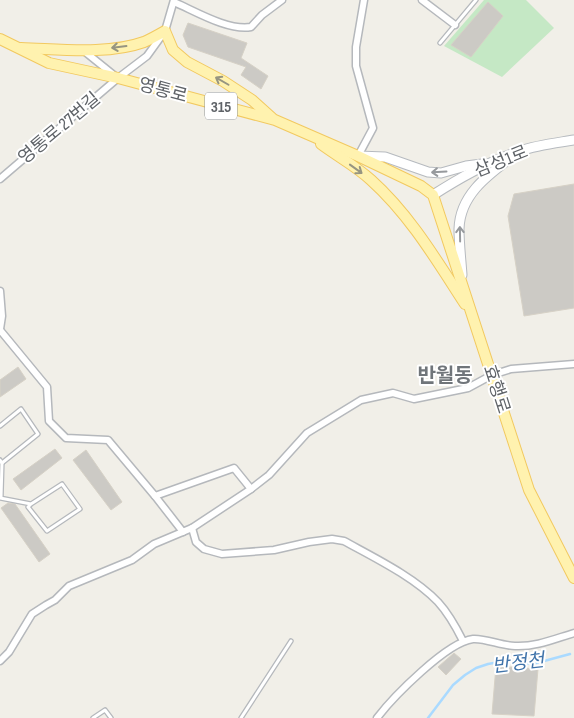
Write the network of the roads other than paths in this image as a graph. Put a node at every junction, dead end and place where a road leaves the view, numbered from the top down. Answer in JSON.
{"nodes":[{"id":1,"x":282,"y":0,"type":"edge"},
{"id":2,"x":364,"y":0,"type":"edge"},
{"id":3,"x":422,"y":0,"type":"edge"},
{"id":4,"x":476,"y":0,"type":"edge"},
{"id":5,"x":174,"y":1,"type":"edge"},
{"id":6,"x":455,"y":24,"type":"junction"},
{"id":7,"x":165,"y":31,"type":"junction"},
{"id":8,"x":0,"y":39,"type":"edge"},
{"id":9,"x":440,"y":43,"type":"dead end"},
{"id":10,"x":18,"y":48,"type":"junction"},
{"id":11,"x":82,"y":49,"type":"junction"},
{"id":12,"x":118,"y":78,"type":"junction"},
{"id":13,"x":275,"y":120,"type":"junction"},
{"id":14,"x":302,"y":130,"type":"junction"},
{"id":15,"x":574,"y":140,"type":"edge"},
{"id":16,"x":521,"y":150,"type":"junction"},
{"id":17,"x":358,"y":156,"type":"junction"},
{"id":18,"x":487,"y":164,"type":"junction"},
{"id":19,"x":0,"y":179,"type":"edge"},
{"id":20,"x":433,"y":195,"type":"junction"},
{"id":21,"x":462,"y":283,"type":"junction"},
{"id":22,"x":0,"y":291,"type":"edge"},
{"id":23,"x":474,"y":318,"type":"junction"},
{"id":24,"x":0,"y":330,"type":"edge"},
{"id":25,"x":574,"y":364,"type":"edge"},
{"id":26,"x":492,"y":375,"type":"junction"},
{"id":27,"x":0,"y":426,"type":"edge"},
{"id":28,"x":1,"y":462,"type":"edge"},
{"id":29,"x":251,"y":489,"type":"junction"},
{"id":30,"x":155,"y":496,"type":"junction"},
{"id":31,"x":1,"y":498,"type":"edge"},
{"id":32,"x":31,"y":504,"type":"junction"},
{"id":33,"x":192,"y":528,"type":"junction"},
{"id":34,"x":183,"y":532,"type":"junction"},
{"id":35,"x":574,"y":578,"type":"edge"},
{"id":36,"x":574,"y":633,"type":"edge"},
{"id":37,"x":463,"y":641,"type":"junction"},
{"id":38,"x":291,"y":642,"type":"dead end"},
{"id":39,"x":0,"y":660,"type":"edge"},
{"id":40,"x":93,"y":718,"type":"edge"},
{"id":41,"x":111,"y":718,"type":"edge"},
{"id":42,"x":241,"y":718,"type":"edge"},
{"id":43,"x":377,"y":718,"type":"edge"}],
"edges":[{"from":1,"to":5,"type":"street"},
{"from":2,"to":17,"type":"street"},
{"from":3,"to":6,"type":"street"},
{"from":4,"to":6,"type":"lane"},
{"from":5,"to":7,"type":"street","name":"영통로 27번길"},
{"from":6,"to":9,"type":"lane"},
{"from":7,"to":11,"type":"main road","one_way":true},
{"from":7,"to":12,"type":"street","name":"영통로 27번길"},
{"from":13,"to":7,"type":"main road","one_way":true},
{"from":8,"to":10,"type":"main road","name":"영통로","number":"315"},
{"from":10,"to":11,"type":"main road"},
{"from":10,"to":12,"type":"main road","name":"영통로","number":"315"},
{"from":11,"to":12,"type":"street"},
{"from":12,"to":13,"type":"main road","name":"영통로","number":"315"},
{"from":12,"to":19,"type":"street","name":"영통로 27번길"},
{"from":13,"to":14,"type":"main road","name":"영통로","number":"315"},
{"from":14,"to":17,"type":"main road","name":"영통로","number":"315"},
{"from":14,"to":23,"type":"main road","number":"315","one_way":true},
{"from":15,"to":16,"type":"main road","name":"삼성1로"},
{"from":16,"to":18,"type":"main road","name":"삼성1로"},
{"from":21,"to":16,"type":"main road","one_way":true},
{"from":18,"to":17,"type":"main road","one_way":true},
{"from":17,"to":20,"type":"main road","name":"영통로","number":"315"},
{"from":18,"to":20,"type":"main road","name":"삼성1로"},
{"from":20,"to":21,"type":"main road","name":"효행로","number":"315"},
{"from":21,"to":23,"type":"main road","name":"효행로","number":"315"},
{"from":22,"to":24,"type":"street"},
{"from":23,"to":26,"type":"main road","name":"효행로","number":"315"},
{"from":24,"to":30,"type":"street"},
{"from":25,"to":26,"type":"street"},
{"from":26,"to":29,"type":"street"},
{"from":26,"to":35,"type":"main road","name":"효행로","number":"315"},
{"from":27,"to":28,"type":"lane"},
{"from":28,"to":31,"type":"lane"},
{"from":29,"to":30,"type":"street"},
{"from":29,"to":33,"type":"street"},
{"from":30,"to":34,"type":"street"},
{"from":31,"to":32,"type":"lane"},
{"from":32,"to":32,"type":"lane"},
{"from":33,"to":34,"type":"street"},
{"from":33,"to":37,"type":"street"},
{"from":34,"to":39,"type":"street"},
{"from":36,"to":37,"type":"street"},
{"from":37,"to":43,"type":"street"},
{"from":38,"to":42,"type":"lane"},
{"from":40,"to":41,"type":"lane"}]}
